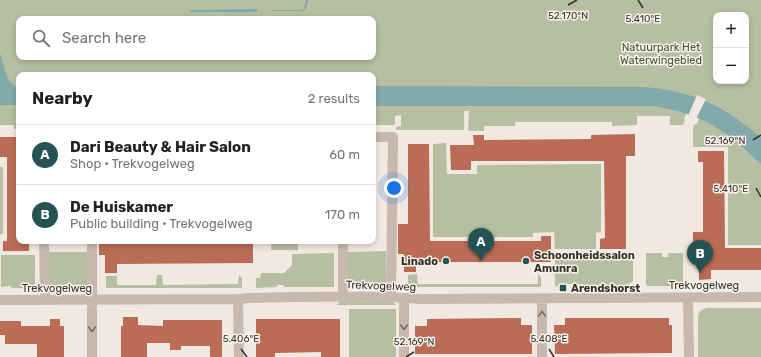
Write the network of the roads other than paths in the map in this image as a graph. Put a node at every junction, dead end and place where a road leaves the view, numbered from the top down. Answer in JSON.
{"nodes":[{"id":1,"x":376,"y":137,"type":"edge"},
{"id":2,"x":44,"y":244,"type":"edge"},
{"id":3,"x":92,"y":244,"type":"edge"},
{"id":4,"x":342,"y":244,"type":"edge"},
{"id":5,"x":343,"y":297,"type":"junction"},
{"id":6,"x":391,"y":297,"type":"junction"},
{"id":7,"x":761,"y":297,"type":"edge"},
{"id":8,"x":404,"y":298,"type":"junction"},
{"id":9,"x":542,"y":298,"type":"junction"},
{"id":10,"x":688,"y":298,"type":"junction"},
{"id":11,"x":238,"y":299,"type":"junction"},
{"id":12,"x":0,"y":300,"type":"edge"},
{"id":13,"x":44,"y":300,"type":"junction"},
{"id":14,"x":92,"y":300,"type":"junction"},
{"id":15,"x":92,"y":357,"type":"edge"},
{"id":16,"x":239,"y":357,"type":"edge"},
{"id":17,"x":404,"y":357,"type":"edge"},
{"id":18,"x":542,"y":357,"type":"edge"},
{"id":19,"x":689,"y":357,"type":"edge"}],
"edges":[{"from":1,"to":6,"type":"street"},
{"from":2,"to":13,"type":"street"},
{"from":3,"to":14,"type":"street"},
{"from":4,"to":5,"type":"street"},
{"from":5,"to":6,"type":"street","name":"Trekvogelweg"},
{"from":5,"to":11,"type":"street","name":"Trekvogelweg"},
{"from":6,"to":8,"type":"street","name":"Trekvogelweg"},
{"from":7,"to":10,"type":"street","name":"Trekvogelweg"},
{"from":8,"to":9,"type":"street","name":"Trekvogelweg"},
{"from":8,"to":17,"type":"street","one_way":true},
{"from":9,"to":10,"type":"street","name":"Trekvogelweg"},
{"from":18,"to":9,"type":"street","one_way":true},
{"from":10,"to":19,"type":"street"},
{"from":11,"to":14,"type":"street","name":"Trekvogelweg"},
{"from":11,"to":16,"type":"street"},
{"from":12,"to":13,"type":"street","name":"Trekvogelweg"},
{"from":13,"to":14,"type":"street","name":"Trekvogelweg"},
{"from":14,"to":15,"type":"street","one_way":true}]}
